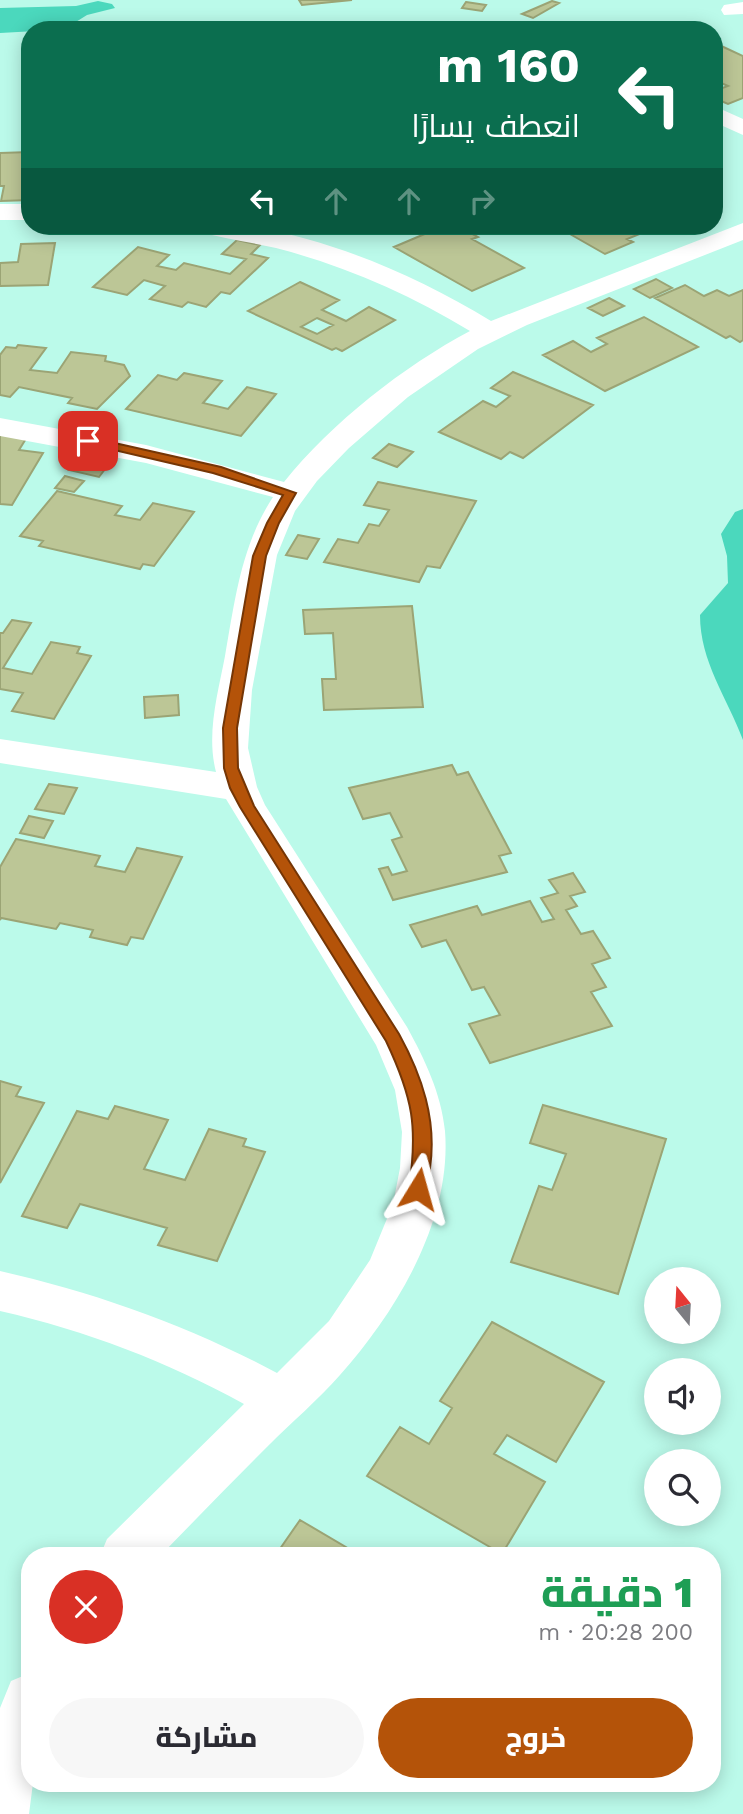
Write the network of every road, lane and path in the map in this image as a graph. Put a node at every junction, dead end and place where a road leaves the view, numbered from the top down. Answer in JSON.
{"nodes":[{"id":1,"x":723,"y":118,"type":"edge"},
{"id":2,"x":743,"y":128,"type":"edge"},
{"id":3,"x":0,"y":212,"type":"edge"},
{"id":4,"x":21,"y":212,"type":"edge"},
{"id":5,"x":743,"y":231,"type":"edge"},
{"id":6,"x":250,"y":235,"type":"edge"},
{"id":7,"x":489,"y":331,"type":"junction"},
{"id":8,"x":0,"y":427,"type":"edge"},
{"id":9,"x":290,"y":493,"type":"junction"},
{"id":10,"x":0,"y":751,"type":"edge"},
{"id":11,"x":237,"y":788,"type":"junction"},
{"id":12,"x":0,"y":1291,"type":"edge"},
{"id":13,"x":281,"y":1400,"type":"junction"},
{"id":14,"x":134,"y":1547,"type":"edge"},
{"id":15,"x":21,"y":1724,"type":"edge"},
{"id":16,"x":1,"y":1814,"type":"edge"}],
"edges":[{"from":1,"to":2,"type":"street"},
{"from":3,"to":4,"type":"street"},
{"from":5,"to":7,"type":"street"},
{"from":6,"to":7,"type":"street"},
{"from":7,"to":9,"type":"street"},
{"from":8,"to":9,"type":"street"},
{"from":9,"to":11,"type":"street"},
{"from":10,"to":11,"type":"street"},
{"from":11,"to":13,"type":"street"},
{"from":12,"to":13,"type":"street"},
{"from":13,"to":14,"type":"street"},
{"from":15,"to":16,"type":"street"}]}
